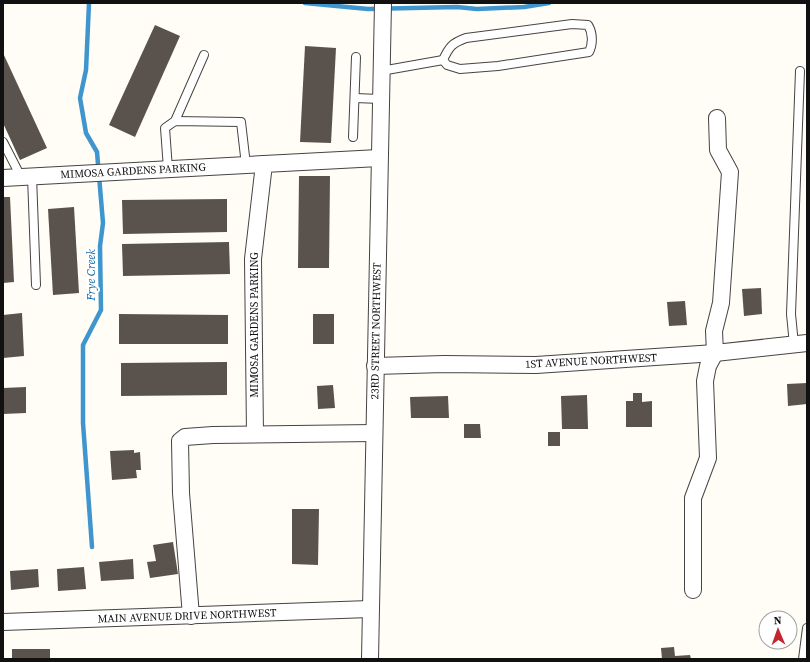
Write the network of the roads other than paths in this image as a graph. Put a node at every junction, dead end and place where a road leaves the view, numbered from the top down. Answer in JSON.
{"nodes":[{"id":1,"x":383,"y":3,"type":"edge"},
{"id":2,"x":204,"y":55,"type":"dead end"},
{"id":3,"x":356,"y":56,"type":"dead end"},
{"id":4,"x":443,"y":60,"type":"junction"},
{"id":5,"x":381,"y":71,"type":"junction"},
{"id":6,"x":800,"y":71,"type":"dead end"},
{"id":7,"x":355,"y":98,"type":"junction"},
{"id":8,"x":380,"y":99,"type":"junction"},
{"id":9,"x":716,"y":118,"type":"dead end"},
{"id":10,"x":175,"y":121,"type":"junction"},
{"id":11,"x":353,"y":137,"type":"dead end"},
{"id":12,"x":3,"y":142,"type":"edge"},
{"id":13,"x":379,"y":158,"type":"junction"},
{"id":14,"x":264,"y":164,"type":"junction"},
{"id":15,"x":246,"y":165,"type":"junction"},
{"id":16,"x":168,"y":169,"type":"junction"},
{"id":17,"x":26,"y":176,"type":"junction"},
{"id":18,"x":3,"y":178,"type":"edge"},
{"id":19,"x":36,"y":285,"type":"dead end"},
{"id":20,"x":801,"y":344,"type":"edge"},
{"id":21,"x":715,"y":353,"type":"junction"},
{"id":22,"x":375,"y":366,"type":"junction"},
{"id":23,"x":374,"y":433,"type":"junction"},
{"id":24,"x":255,"y":434,"type":"junction"},
{"id":25,"x":693,"y":590,"type":"dead end"},
{"id":26,"x":370,"y":609,"type":"junction"},
{"id":27,"x":191,"y":616,"type":"junction"},
{"id":28,"x":3,"y":622,"type":"edge"},
{"id":29,"x":807,"y":628,"type":"edge"},
{"id":30,"x":370,"y":659,"type":"edge"},
{"id":31,"x":803,"y":659,"type":"edge"}],
"edges":[{"from":1,"to":5,"type":"street","name":"23RD STREET NORTHWEST"},
{"from":2,"to":10,"type":"lane"},
{"from":3,"to":7,"type":"lane"},
{"from":4,"to":4,"type":"lane"},
{"from":4,"to":5,"type":"lane"},
{"from":5,"to":8,"type":"street","name":"23RD STREET NORTHWEST"},
{"from":6,"to":20,"type":"lane"},
{"from":7,"to":8,"type":"lane"},
{"from":7,"to":11,"type":"lane"},
{"from":8,"to":13,"type":"street","name":"23RD STREET NORTHWEST"},
{"from":9,"to":21,"type":"street"},
{"from":10,"to":15,"type":"lane"},
{"from":10,"to":16,"type":"lane"},
{"from":12,"to":17,"type":"lane"},
{"from":13,"to":14,"type":"street"},
{"from":13,"to":22,"type":"street","name":"23RD STREET NORTHWEST"},
{"from":14,"to":15,"type":"street","name":"MIMOSA GARDENS PARKING"},
{"from":14,"to":24,"type":"street","name":"MIMOSA GARDENS PARKING"},
{"from":15,"to":16,"type":"street","name":"MIMOSA GARDENS PARKING"},
{"from":16,"to":17,"type":"street","name":"MIMOSA GARDENS PARKING"},
{"from":17,"to":18,"type":"street","name":"MIMOSA GARDENS PARKING"},
{"from":17,"to":19,"type":"lane"},
{"from":20,"to":21,"type":"street","name":"1ST AVENUE NORTHWEST"},
{"from":21,"to":22,"type":"street","name":"1ST AVENUE NORTHWEST"},
{"from":21,"to":25,"type":"street"},
{"from":22,"to":23,"type":"street","name":"23RD STREET NORTHWEST"},
{"from":23,"to":24,"type":"street"},
{"from":23,"to":26,"type":"street","name":"23RD STREET NORTHWEST"},
{"from":24,"to":27,"type":"street"},
{"from":26,"to":27,"type":"street","name":"MAIN AVENUE DRIVE NORTHWEST"},
{"from":26,"to":30,"type":"street","name":"23RD STREET NORTHWEST"},
{"from":27,"to":28,"type":"street","name":"MAIN AVENUE DRIVE NORTHWEST"},
{"from":29,"to":31,"type":"lane"}]}
